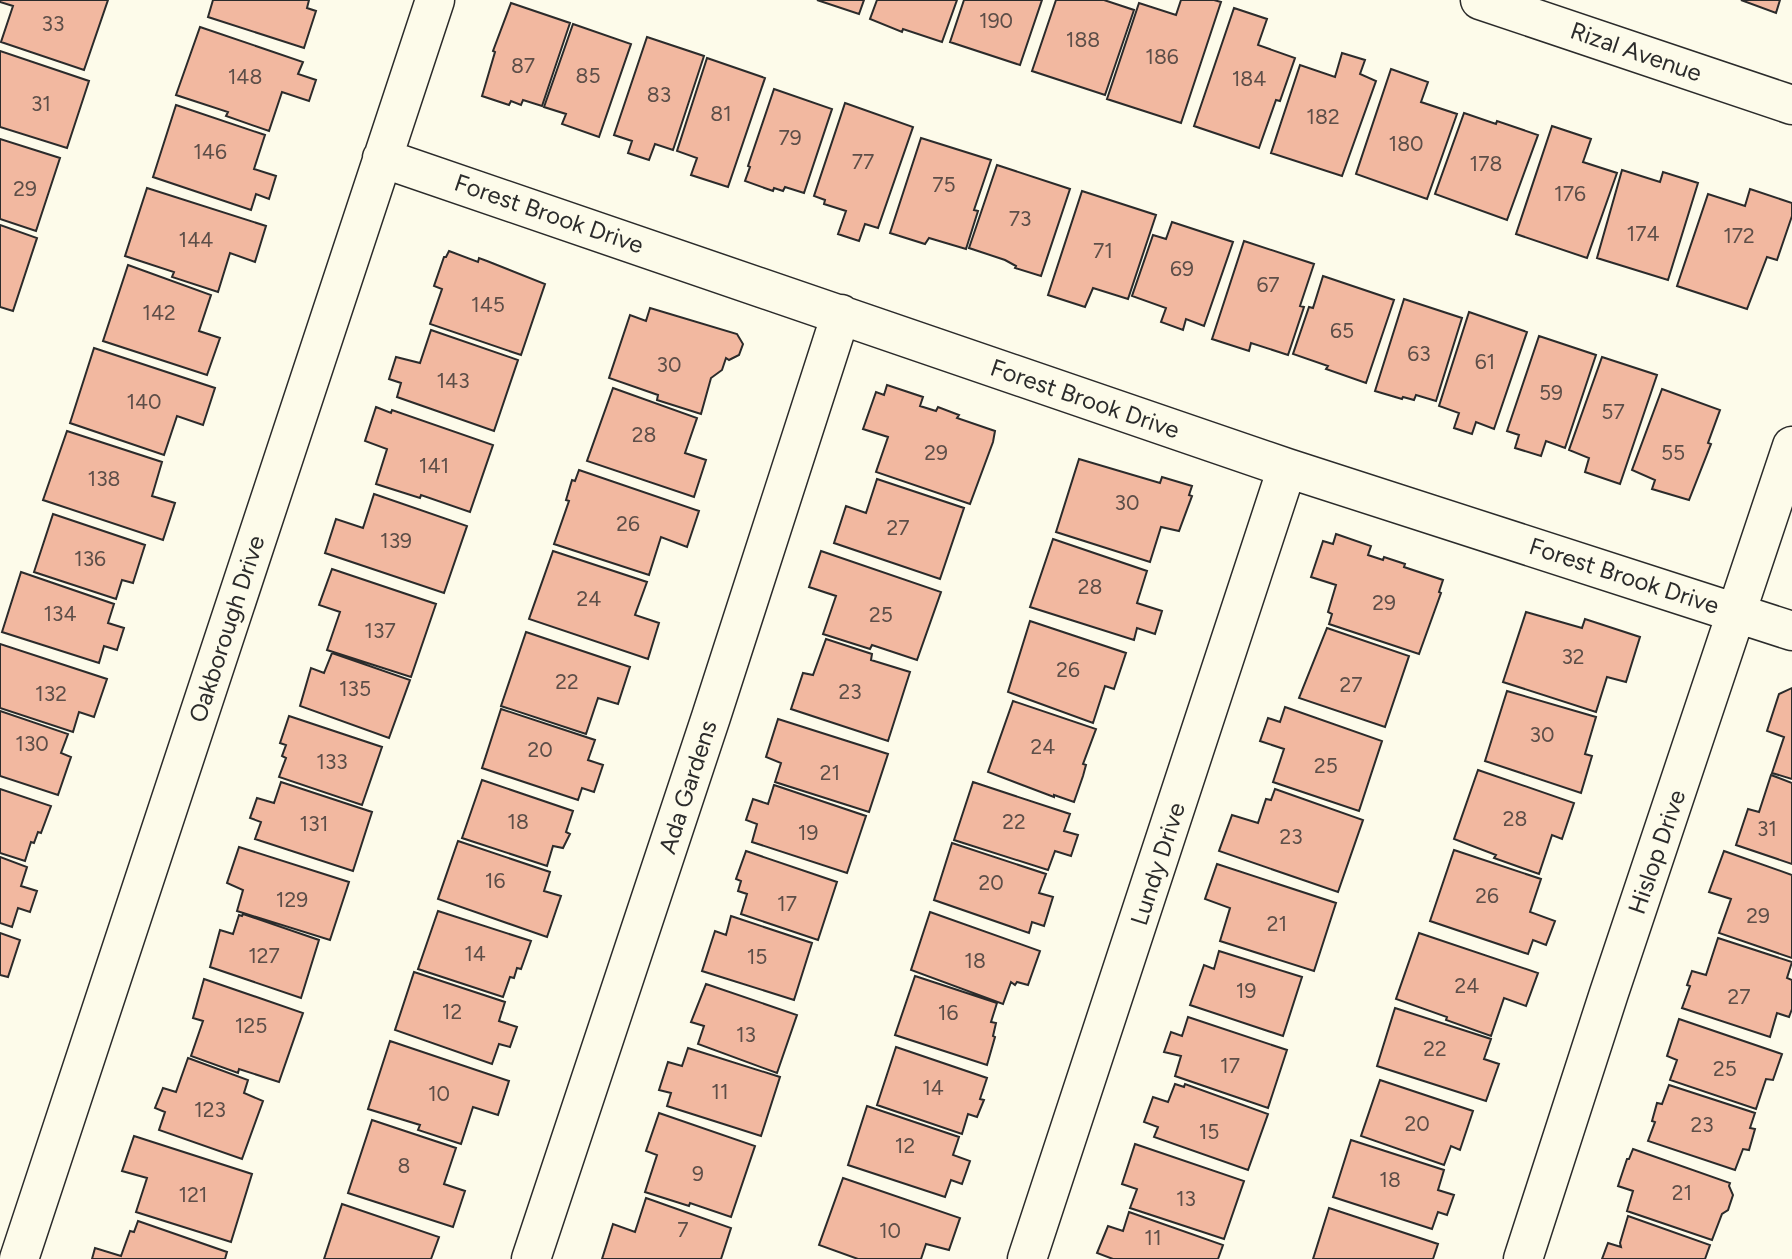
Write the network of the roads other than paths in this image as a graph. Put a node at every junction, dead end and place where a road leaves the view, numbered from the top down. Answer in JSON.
{"nodes":[{"id":1,"x":435,"y":0,"type":"edge"},
{"id":2,"x":1479,"y":0,"type":"edge"},
{"id":3,"x":1792,"y":105,"type":"edge"},
{"id":4,"x":382,"y":158,"type":"junction"},
{"id":5,"x":841,"y":314,"type":"junction"},
{"id":6,"x":1792,"y":446,"type":"edge"},
{"id":7,"x":1287,"y":468,"type":"junction"},
{"id":8,"x":1736,"y":613,"type":"junction"},
{"id":9,"x":1792,"y":631,"type":"edge"},
{"id":10,"x":19,"y":1259,"type":"edge"},
{"id":11,"x":531,"y":1259,"type":"edge"},
{"id":12,"x":1027,"y":1259,"type":"edge"},
{"id":13,"x":1523,"y":1259,"type":"edge"}],
"edges":[{"from":1,"to":4,"type":"street","name":"Oakborough Drive"},
{"from":2,"to":3,"type":"street","name":"Rizal Avenue"},
{"from":4,"to":5,"type":"street","name":"Forest Brook Drive"},
{"from":4,"to":10,"type":"street","name":"Oakborough Drive"},
{"from":5,"to":7,"type":"street","name":"Forest Brook Drive"},
{"from":5,"to":11,"type":"street","name":"Ada Gardens"},
{"from":6,"to":8,"type":"street","name":"Hislop Drive"},
{"from":7,"to":8,"type":"street","name":"Forest Brook Drive"},
{"from":7,"to":12,"type":"street","name":"Lundy Drive"},
{"from":8,"to":9,"type":"street","name":"Forest Brook Drive"},
{"from":8,"to":13,"type":"street","name":"Hislop Drive"}]}
